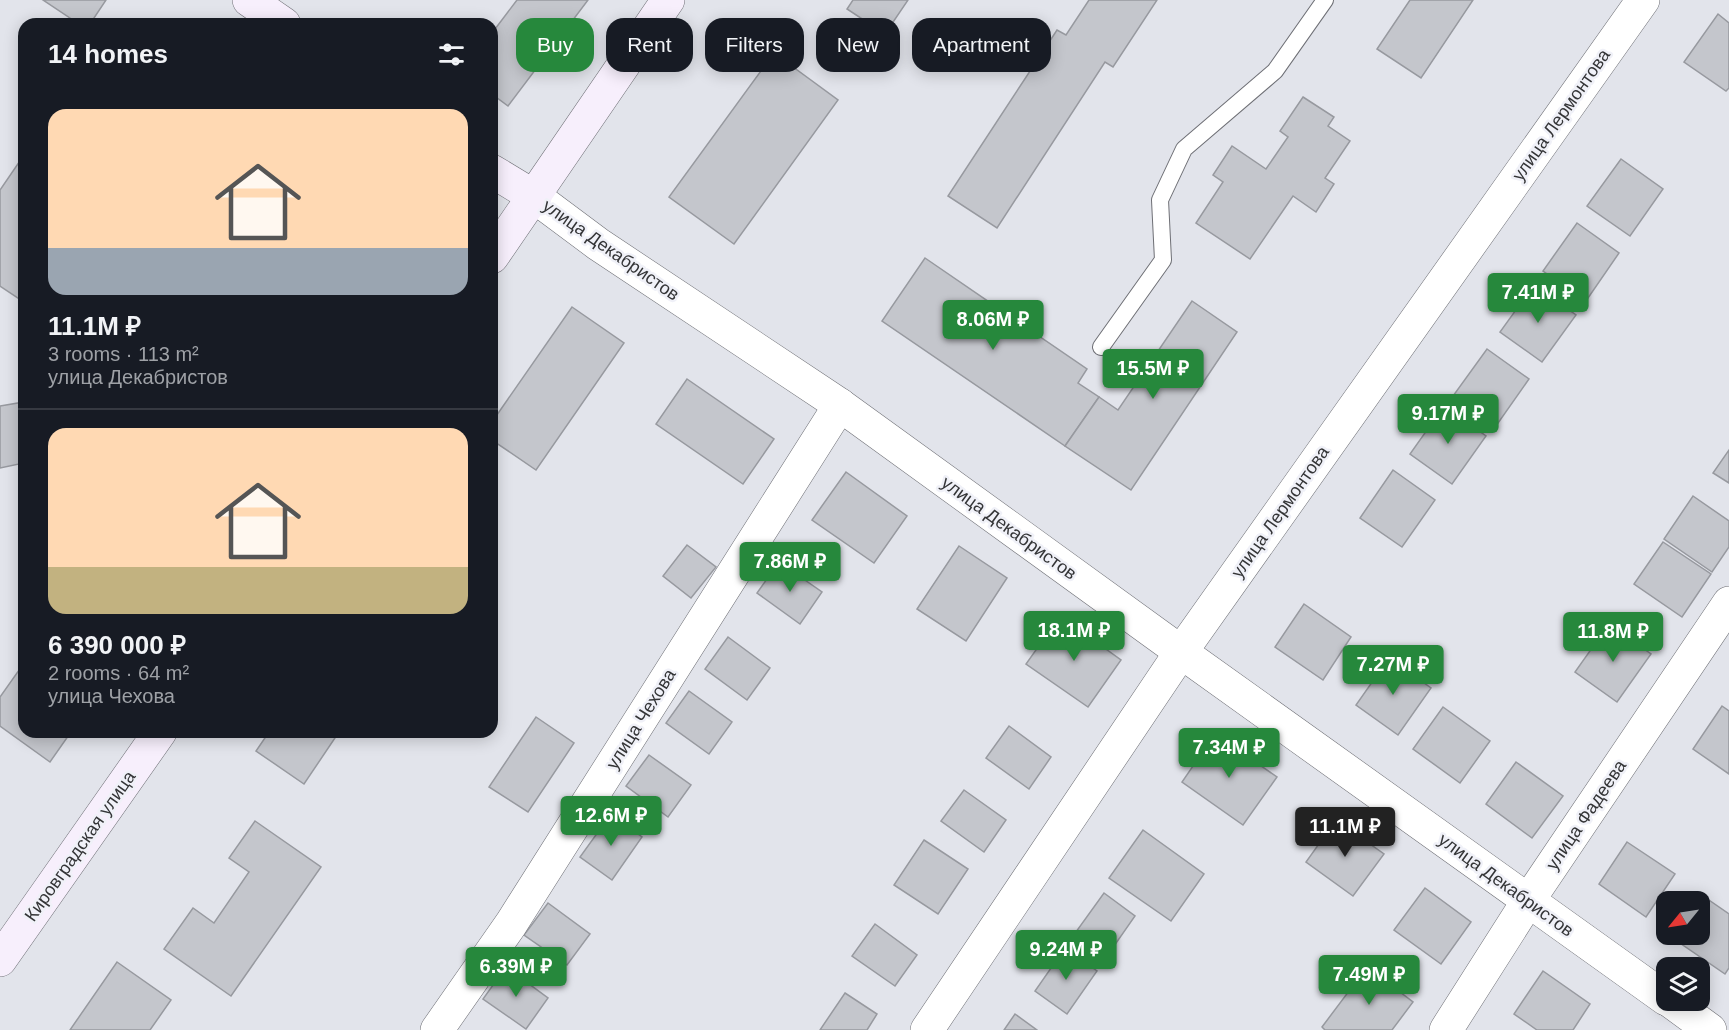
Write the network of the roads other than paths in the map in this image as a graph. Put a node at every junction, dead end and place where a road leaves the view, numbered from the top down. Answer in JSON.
{"nodes":[{"id":1,"x":249,"y":0,"type":"edge"},
{"id":2,"x":668,"y":0,"type":"edge"},
{"id":3,"x":1325,"y":0,"type":"edge"},
{"id":4,"x":1643,"y":0,"type":"edge"},
{"id":5,"x":275,"y":18,"type":"edge"},
{"id":6,"x":498,"y":175,"type":"edge"},
{"id":7,"x":535,"y":197,"type":"junction"},
{"id":8,"x":498,"y":249,"type":"edge"},
{"id":9,"x":1101,"y":347,"type":"dead end"},
{"id":10,"x":840,"y":405,"type":"junction"},
{"id":11,"x":1729,"y":603,"type":"edge"},
{"id":12,"x":1181,"y":652,"type":"junction"},
{"id":13,"x":156,"y":738,"type":"edge"},
{"id":14,"x":1528,"y":901,"type":"junction"},
{"id":15,"x":0,"y":960,"type":"edge"},
{"id":16,"x":1656,"y":992,"type":"edge"},
{"id":17,"x":1683,"y":1011,"type":"edge"},
{"id":18,"x":437,"y":1030,"type":"edge"},
{"id":19,"x":927,"y":1030,"type":"edge"},
{"id":20,"x":1446,"y":1030,"type":"edge"},
{"id":21,"x":1710,"y":1030,"type":"edge"}],
"edges":[{"from":1,"to":5,"type":"street"},
{"from":2,"to":7,"type":"street"},
{"from":3,"to":9,"type":"lane"},
{"from":4,"to":12,"type":"street","name":"улица Лермонтова"},
{"from":6,"to":7,"type":"street","name":"улица Декабристов"},
{"from":7,"to":8,"type":"street"},
{"from":7,"to":10,"type":"street","name":"улица Декабристов"},
{"from":10,"to":12,"type":"street","name":"улица Декабристов"},
{"from":10,"to":18,"type":"street","name":"улица Чехова"},
{"from":11,"to":14,"type":"street","name":"улица Фадеева"},
{"from":12,"to":14,"type":"street","name":"улица Декабристов"},
{"from":12,"to":19,"type":"street","name":"улица Лермонтова"},
{"from":13,"to":15,"type":"street","name":"Кировградская улица"},
{"from":14,"to":16,"type":"street","name":"улица Декабристов"},
{"from":14,"to":20,"type":"street","name":"улица Фадеева"},
{"from":17,"to":21,"type":"street","name":"улица Декабристов"}]}
